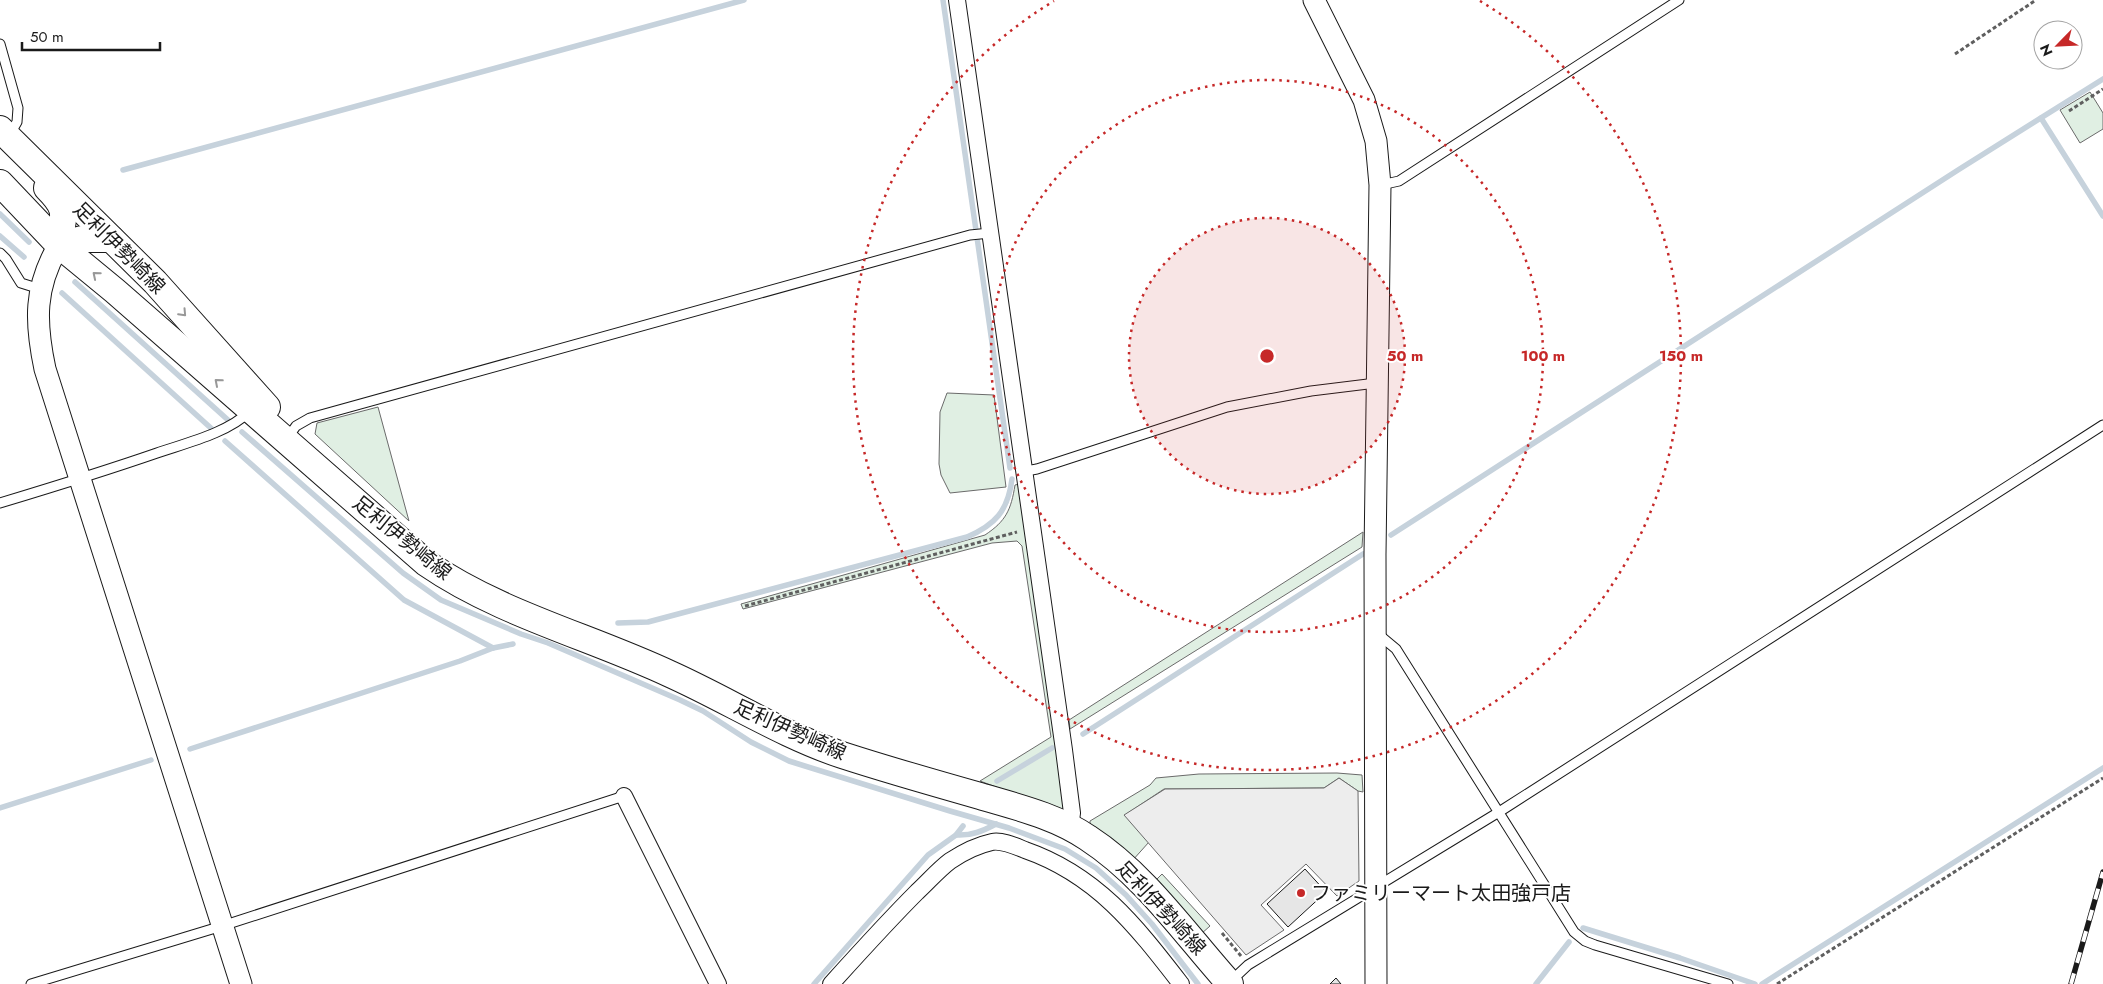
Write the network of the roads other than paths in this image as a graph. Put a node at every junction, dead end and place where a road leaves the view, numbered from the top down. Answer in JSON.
{"nodes":[{"id":1,"x":957,"y":0,"type":"edge"},
{"id":2,"x":1314,"y":0,"type":"edge"},
{"id":3,"x":1679,"y":0,"type":"edge"},
{"id":4,"x":0,"y":44,"type":"edge"},
{"id":5,"x":4,"y":134,"type":"edge"},
{"id":6,"x":0,"y":183,"type":"edge"},
{"id":7,"x":1380,"y":185,"type":"junction"},
{"id":8,"x":990,"y":233,"type":"junction"},
{"id":9,"x":111,"y":239,"type":"junction"},
{"id":10,"x":59,"y":245,"type":"junction"},
{"id":11,"x":0,"y":253,"type":"edge"},
{"id":12,"x":40,"y":289,"type":"junction"},
{"id":13,"x":1379,"y":382,"type":"junction"},
{"id":14,"x":250,"y":411,"type":"junction"},
{"id":15,"x":2103,"y":425,"type":"edge"},
{"id":16,"x":291,"y":433,"type":"junction"},
{"id":17,"x":1026,"y":470,"type":"junction"},
{"id":18,"x":81,"y":478,"type":"junction"},
{"id":19,"x":335,"y":482,"type":"junction"},
{"id":20,"x":0,"y":503,"type":"edge"},
{"id":21,"x":1376,"y":632,"type":"junction"},
{"id":22,"x":624,"y":796,"type":"joint"},
{"id":23,"x":1499,"y":812,"type":"junction"},
{"id":24,"x":1070,"y":827,"type":"junction"},
{"id":25,"x":1376,"y":885,"type":"junction"},
{"id":26,"x":222,"y":926,"type":"junction"},
{"id":27,"x":1229,"y":983,"type":"edge"},
{"id":28,"x":31,"y":984,"type":"edge"},
{"id":29,"x":241,"y":984,"type":"edge"},
{"id":30,"x":718,"y":984,"type":"edge"},
{"id":31,"x":832,"y":984,"type":"edge"},
{"id":32,"x":1181,"y":984,"type":"edge"},
{"id":33,"x":1376,"y":984,"type":"edge"},
{"id":34,"x":1728,"y":984,"type":"edge"}],
"edges":[{"from":1,"to":8,"type":"street"},
{"from":2,"to":7,"type":"street"},
{"from":3,"to":7,"type":"lane"},
{"from":4,"to":5,"type":"lane"},
{"from":5,"to":9,"type":"main road","name":"足利伊勢崎線"},
{"from":5,"to":10,"type":"main road"},
{"from":6,"to":10,"type":"main road","name":"足利伊勢崎線"},
{"from":7,"to":13,"type":"street"},
{"from":8,"to":16,"type":"lane"},
{"from":8,"to":17,"type":"street"},
{"from":9,"to":10,"type":"main road"},
{"from":9,"to":16,"type":"main road","name":"足利伊勢崎線","one_way":true},
{"from":10,"to":12,"type":"street"},
{"from":14,"to":10,"type":"main road","name":"足利伊勢崎線","one_way":true},
{"from":11,"to":12,"type":"lane"},
{"from":12,"to":18,"type":"street"},
{"from":13,"to":17,"type":"lane"},
{"from":13,"to":21,"type":"street"},
{"from":14,"to":18,"type":"lane"},
{"from":14,"to":19,"type":"main road","name":"足利伊勢崎線"},
{"from":15,"to":23,"type":"lane"},
{"from":16,"to":19,"type":"main road","name":"足利伊勢崎線"},
{"from":17,"to":24,"type":"street"},
{"from":18,"to":20,"type":"lane"},
{"from":18,"to":26,"type":"street"},
{"from":19,"to":24,"type":"main road","name":"足利伊勢崎線"},
{"from":21,"to":23,"type":"lane"},
{"from":21,"to":25,"type":"street"},
{"from":22,"to":26,"type":"lane"},
{"from":22,"to":30,"type":"street"},
{"from":23,"to":25,"type":"lane"},
{"from":23,"to":34,"type":"lane"},
{"from":24,"to":27,"type":"main road","name":"足利伊勢崎線"},
{"from":25,"to":27,"type":"lane"},
{"from":25,"to":33,"type":"street"},
{"from":26,"to":28,"type":"lane"},
{"from":26,"to":29,"type":"street"},
{"from":31,"to":32,"type":"street"}]}
